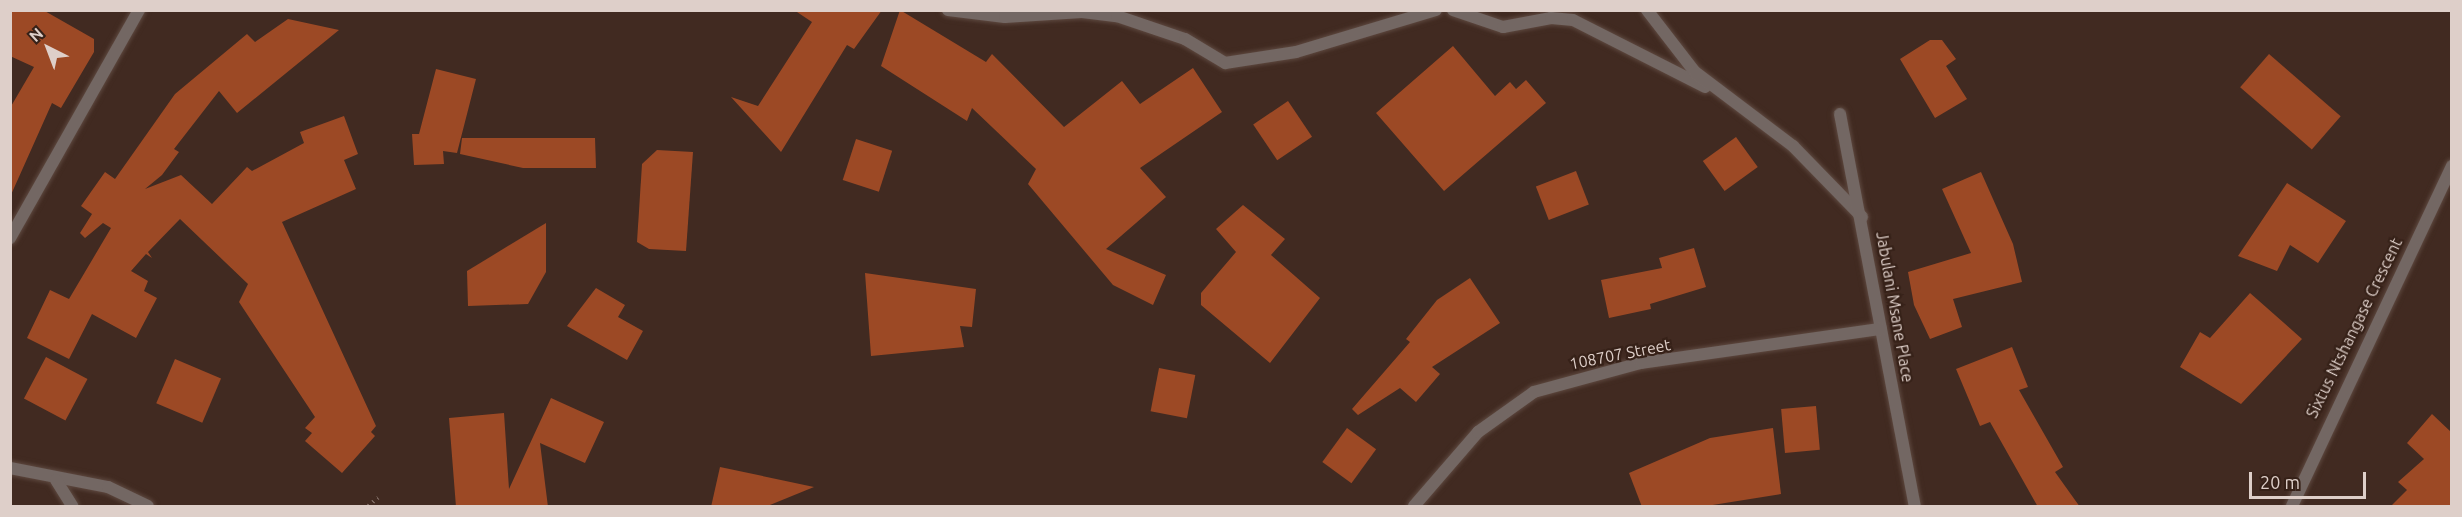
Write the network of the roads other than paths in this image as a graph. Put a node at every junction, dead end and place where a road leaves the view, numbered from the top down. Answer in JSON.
{"nodes":[{"id":1,"x":139,"y":10,"type":"edge"},
{"id":2,"x":948,"y":10,"type":"edge"},
{"id":3,"x":1436,"y":10,"type":"edge"},
{"id":4,"x":1453,"y":10,"type":"edge"},
{"id":5,"x":1647,"y":10,"type":"edge"},
{"id":6,"x":1720,"y":94,"type":"junction"},
{"id":7,"x":1840,"y":114,"type":"dead end"},
{"id":8,"x":2451,"y":166,"type":"edge"},
{"id":9,"x":1862,"y":218,"type":"junction"},
{"id":10,"x":10,"y":238,"type":"edge"},
{"id":11,"x":1881,"y":329,"type":"junction"},
{"id":12,"x":10,"y":468,"type":"edge"},
{"id":13,"x":56,"y":480,"type":"junction"},
{"id":14,"x":72,"y":507,"type":"edge"},
{"id":15,"x":148,"y":507,"type":"edge"},
{"id":16,"x":1413,"y":507,"type":"edge"},
{"id":17,"x":1915,"y":507,"type":"edge"},
{"id":18,"x":2292,"y":507,"type":"edge"}],
"edges":[{"from":1,"to":10,"type":"street"},
{"from":2,"to":3,"type":"street"},
{"from":4,"to":6,"type":"street"},
{"from":5,"to":6,"type":"street"},
{"from":6,"to":9,"type":"street"},
{"from":7,"to":9,"type":"street","name":"Jabulani Msane Place"},
{"from":8,"to":18,"type":"street","name":"Sixtus Ntshangase Crescent"},
{"from":9,"to":11,"type":"street","name":"Jabulani Msane Place"},
{"from":11,"to":16,"type":"street","name":"108707 Street"},
{"from":11,"to":17,"type":"street","name":"Jabulani Msane Place"},
{"from":12,"to":13,"type":"street"},
{"from":13,"to":14,"type":"street"},
{"from":13,"to":15,"type":"street"}]}
